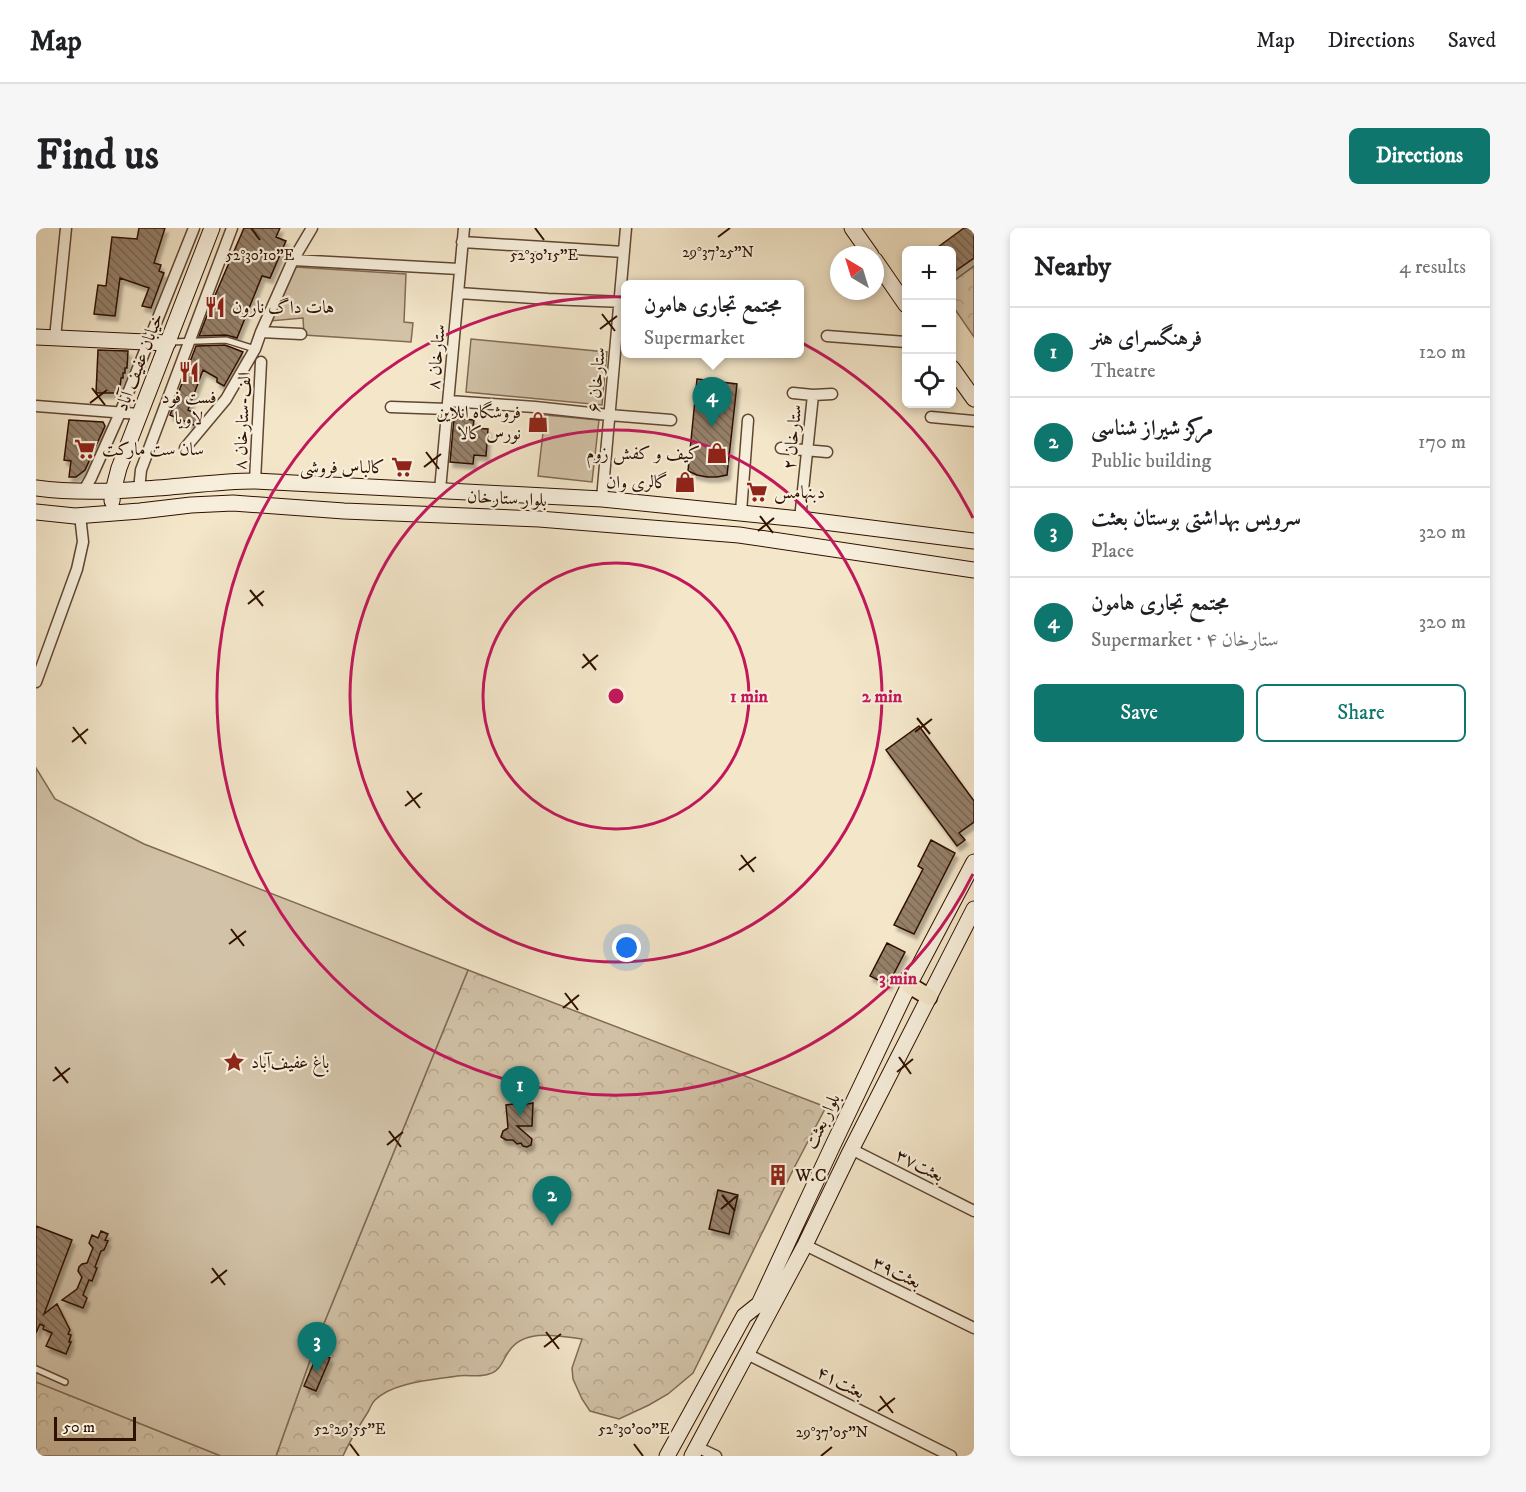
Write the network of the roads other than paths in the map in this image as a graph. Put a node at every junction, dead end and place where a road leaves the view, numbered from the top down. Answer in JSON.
{"nodes":[{"id":1,"x":66,"y":228,"type":"edge"},
{"id":2,"x":194,"y":228,"type":"edge"},
{"id":3,"x":212,"y":228,"type":"edge"},
{"id":4,"x":232,"y":228,"type":"edge"},
{"id":5,"x":312,"y":228,"type":"edge"},
{"id":6,"x":464,"y":228,"type":"edge"},
{"id":7,"x":626,"y":228,"type":"edge"},
{"id":8,"x":845,"y":228,"type":"edge"},
{"id":9,"x":852,"y":228,"type":"edge"},
{"id":10,"x":462,"y":242,"type":"junction"},
{"id":11,"x":865,"y":246,"type":"edge"},
{"id":12,"x":624,"y":252,"type":"junction"},
{"id":13,"x":293,"y":260,"type":"junction"},
{"id":14,"x":459,"y":268,"type":"junction"},
{"id":15,"x":884,"y":273,"type":"edge"},
{"id":16,"x":623,"y":280,"type":"edge"},
{"id":17,"x":459,"y":293,"type":"junction"},
{"id":18,"x":903,"y":300,"type":"edge"},
{"id":19,"x":621,"y":302,"type":"edge"},
{"id":20,"x":621,"y":318,"type":"edge"},
{"id":21,"x":261,"y":332,"type":"junction"},
{"id":22,"x":301,"y":334,"type":"dead end"},
{"id":23,"x":826,"y":336,"type":"dead end"},
{"id":24,"x":36,"y":337,"type":"edge"},
{"id":25,"x":55,"y":338,"type":"junction"},
{"id":26,"x":149,"y":341,"type":"junction"},
{"id":27,"x":168,"y":342,"type":"junction"},
{"id":28,"x":189,"y":342,"type":"junction"},
{"id":29,"x":902,"y":342,"type":"edge"},
{"id":30,"x":255,"y":349,"type":"junction"},
{"id":31,"x":261,"y":362,"type":"dead end"},
{"id":32,"x":956,"y":375,"type":"edge"},
{"id":33,"x":793,"y":393,"type":"dead end"},
{"id":34,"x":832,"y":394,"type":"dead end"},
{"id":35,"x":813,"y":395,"type":"junction"},
{"id":36,"x":974,"y":399,"type":"edge"},
{"id":37,"x":449,"y":405,"type":"junction"},
{"id":38,"x":36,"y":406,"type":"edge"},
{"id":39,"x":391,"y":407,"type":"dead end"},
{"id":40,"x":120,"y":413,"type":"junction"},
{"id":41,"x":139,"y":414,"type":"junction"},
{"id":42,"x":609,"y":415,"type":"junction"},
{"id":43,"x":931,"y":417,"type":"dead end"},
{"id":44,"x":671,"y":420,"type":"dead end"},
{"id":45,"x":748,"y":420,"type":"dead end"},
{"id":46,"x":974,"y":421,"type":"edge"},
{"id":47,"x":185,"y":448,"type":"dead end"},
{"id":48,"x":781,"y":448,"type":"dead end"},
{"id":49,"x":807,"y":450,"type":"junction"},
{"id":50,"x":827,"y":452,"type":"dead end"},
{"id":51,"x":255,"y":481,"type":"junction"},
{"id":52,"x":36,"y":489,"type":"edge"},
{"id":53,"x":139,"y":490,"type":"junction"},
{"id":54,"x":440,"y":490,"type":"junction"},
{"id":55,"x":112,"y":491,"type":"junction"},
{"id":56,"x":83,"y":492,"type":"junction"},
{"id":57,"x":602,"y":499,"type":"junction"},
{"id":58,"x":36,"y":512,"type":"edge"},
{"id":59,"x":741,"y":512,"type":"junction"},
{"id":60,"x":112,"y":513,"type":"junction"},
{"id":61,"x":80,"y":515,"type":"junction"},
{"id":62,"x":800,"y":519,"type":"junction"},
{"id":63,"x":974,"y":541,"type":"edge"},
{"id":64,"x":974,"y":570,"type":"edge"},
{"id":65,"x":36,"y":682,"type":"edge"},
{"id":66,"x":974,"y":862,"type":"edge"},
{"id":67,"x":974,"y":909,"type":"edge"},
{"id":68,"x":909,"y":985,"type":"junction"},
{"id":69,"x":929,"y":997,"type":"junction"},
{"id":70,"x":851,"y":1149,"type":"junction"},
{"id":71,"x":974,"y":1211,"type":"edge"},
{"id":72,"x":805,"y":1245,"type":"junction"},
{"id":73,"x":974,"y":1328,"type":"edge"},
{"id":74,"x":747,"y":1354,"type":"junction"},
{"id":75,"x":36,"y":1370,"type":"edge"},
{"id":76,"x":65,"y":1382,"type":"dead end"},
{"id":77,"x":695,"y":1452,"type":"edge"},
{"id":78,"x":667,"y":1456,"type":"edge"},
{"id":79,"x":716,"y":1456,"type":"edge"},
{"id":80,"x":951,"y":1456,"type":"edge"}],
"edges":[{"from":1,"to":25,"type":"street"},
{"from":2,"to":26,"type":"street"},
{"from":3,"to":27,"type":"main road","name":"خیابان عفیف آباد"},
{"from":4,"to":28,"type":"street"},
{"from":5,"to":13,"type":"street"},
{"from":6,"to":10,"type":"street","name":"ستارخان ۸"},
{"from":7,"to":12,"type":"street","name":"ستارخان ۶"},
{"from":8,"to":9,"type":"street"},
{"from":9,"to":11,"type":"main road"},
{"from":10,"to":12,"type":"street"},
{"from":10,"to":14,"type":"street","name":"ستارخان ۸"},
{"from":12,"to":16,"type":"street","name":"ستارخان ۶"},
{"from":13,"to":14,"type":"street"},
{"from":13,"to":21,"type":"street"},
{"from":14,"to":17,"type":"street","name":"ستارخان ۸"},
{"from":15,"to":18,"type":"main road"},
{"from":17,"to":19,"type":"street"},
{"from":17,"to":37,"type":"street","name":"ستارخان ۸"},
{"from":20,"to":42,"type":"street","name":"ستارخان ۶"},
{"from":21,"to":22,"type":"street"},
{"from":21,"to":30,"type":"street"},
{"from":23,"to":29,"type":"street"},
{"from":24,"to":25,"type":"main road"},
{"from":25,"to":26,"type":"main road"},
{"from":26,"to":27,"type":"main road"},
{"from":26,"to":40,"type":"street"},
{"from":27,"to":28,"type":"lane"},
{"from":27,"to":41,"type":"main road","name":"خیابان عفیف آباد"},
{"from":28,"to":30,"type":"lane"},
{"from":28,"to":53,"type":"street"},
{"from":30,"to":47,"type":"street"},
{"from":31,"to":51,"type":"street","name":"۸ الف-ستارخان"},
{"from":32,"to":36,"type":"main road"},
{"from":33,"to":35,"type":"street"},
{"from":34,"to":35,"type":"street"},
{"from":35,"to":49,"type":"street","name":"۲ ستارخان"},
{"from":37,"to":39,"type":"street"},
{"from":37,"to":42,"type":"street"},
{"from":37,"to":54,"type":"street","name":"ستارخان ۸"},
{"from":38,"to":40,"type":"street"},
{"from":40,"to":41,"type":"street"},
{"from":40,"to":56,"type":"street"},
{"from":41,"to":55,"type":"main road","name":"خیابان عفیف آباد"},
{"from":42,"to":44,"type":"street"},
{"from":42,"to":57,"type":"street","name":"ستارخان ۶"},
{"from":43,"to":46,"type":"street"},
{"from":45,"to":59,"type":"street"},
{"from":48,"to":49,"type":"street"},
{"from":49,"to":50,"type":"street"},
{"from":49,"to":62,"type":"street","name":"۲ ستارخان"},
{"from":51,"to":53,"type":"main road","name":"بلوار ستارخان"},
{"from":51,"to":54,"type":"main road","name":"بلوار ستارخان"},
{"from":52,"to":56,"type":"main road","name":"بلوار ستارخان"},
{"from":53,"to":55,"type":"main road","name":"بلوار ستارخان"},
{"from":54,"to":57,"type":"main road","name":"بلوار ستارخان"},
{"from":55,"to":56,"type":"main road","name":"بلوار ستارخان"},
{"from":55,"to":60,"type":"main road","name":"خیابان عفیف آباد"},
{"from":57,"to":59,"type":"main road","name":"بلوار ستارخان"},
{"from":58,"to":61,"type":"main road","name":"بلوار ستارخان"},
{"from":59,"to":62,"type":"main road","name":"بلوار ستارخان"},
{"from":60,"to":61,"type":"main road","name":"بلوار ستارخان"},
{"from":60,"to":64,"type":"main road","name":"بلوار ستارخان"},
{"from":61,"to":65,"type":"street"},
{"from":62,"to":63,"type":"main road","name":"بلوار ستارخان"},
{"from":66,"to":68,"type":"main road","name":"بلوار بعثت"},
{"from":67,"to":69,"type":"main road"},
{"from":68,"to":69,"type":"main road"},
{"from":68,"to":78,"type":"main road","name":"بلوار بعثت"},
{"from":69,"to":70,"type":"main road"},
{"from":70,"to":71,"type":"street","name":"بعثت۳۷"},
{"from":70,"to":72,"type":"main road"},
{"from":72,"to":73,"type":"street","name":"بعثت۳۹"},
{"from":72,"to":74,"type":"main road"},
{"from":74,"to":77,"type":"main road"},
{"from":74,"to":80,"type":"street","name":"بعثت۴۱"},
{"from":75,"to":76,"type":"lane"},
{"from":77,"to":79,"type":"street"}]}
